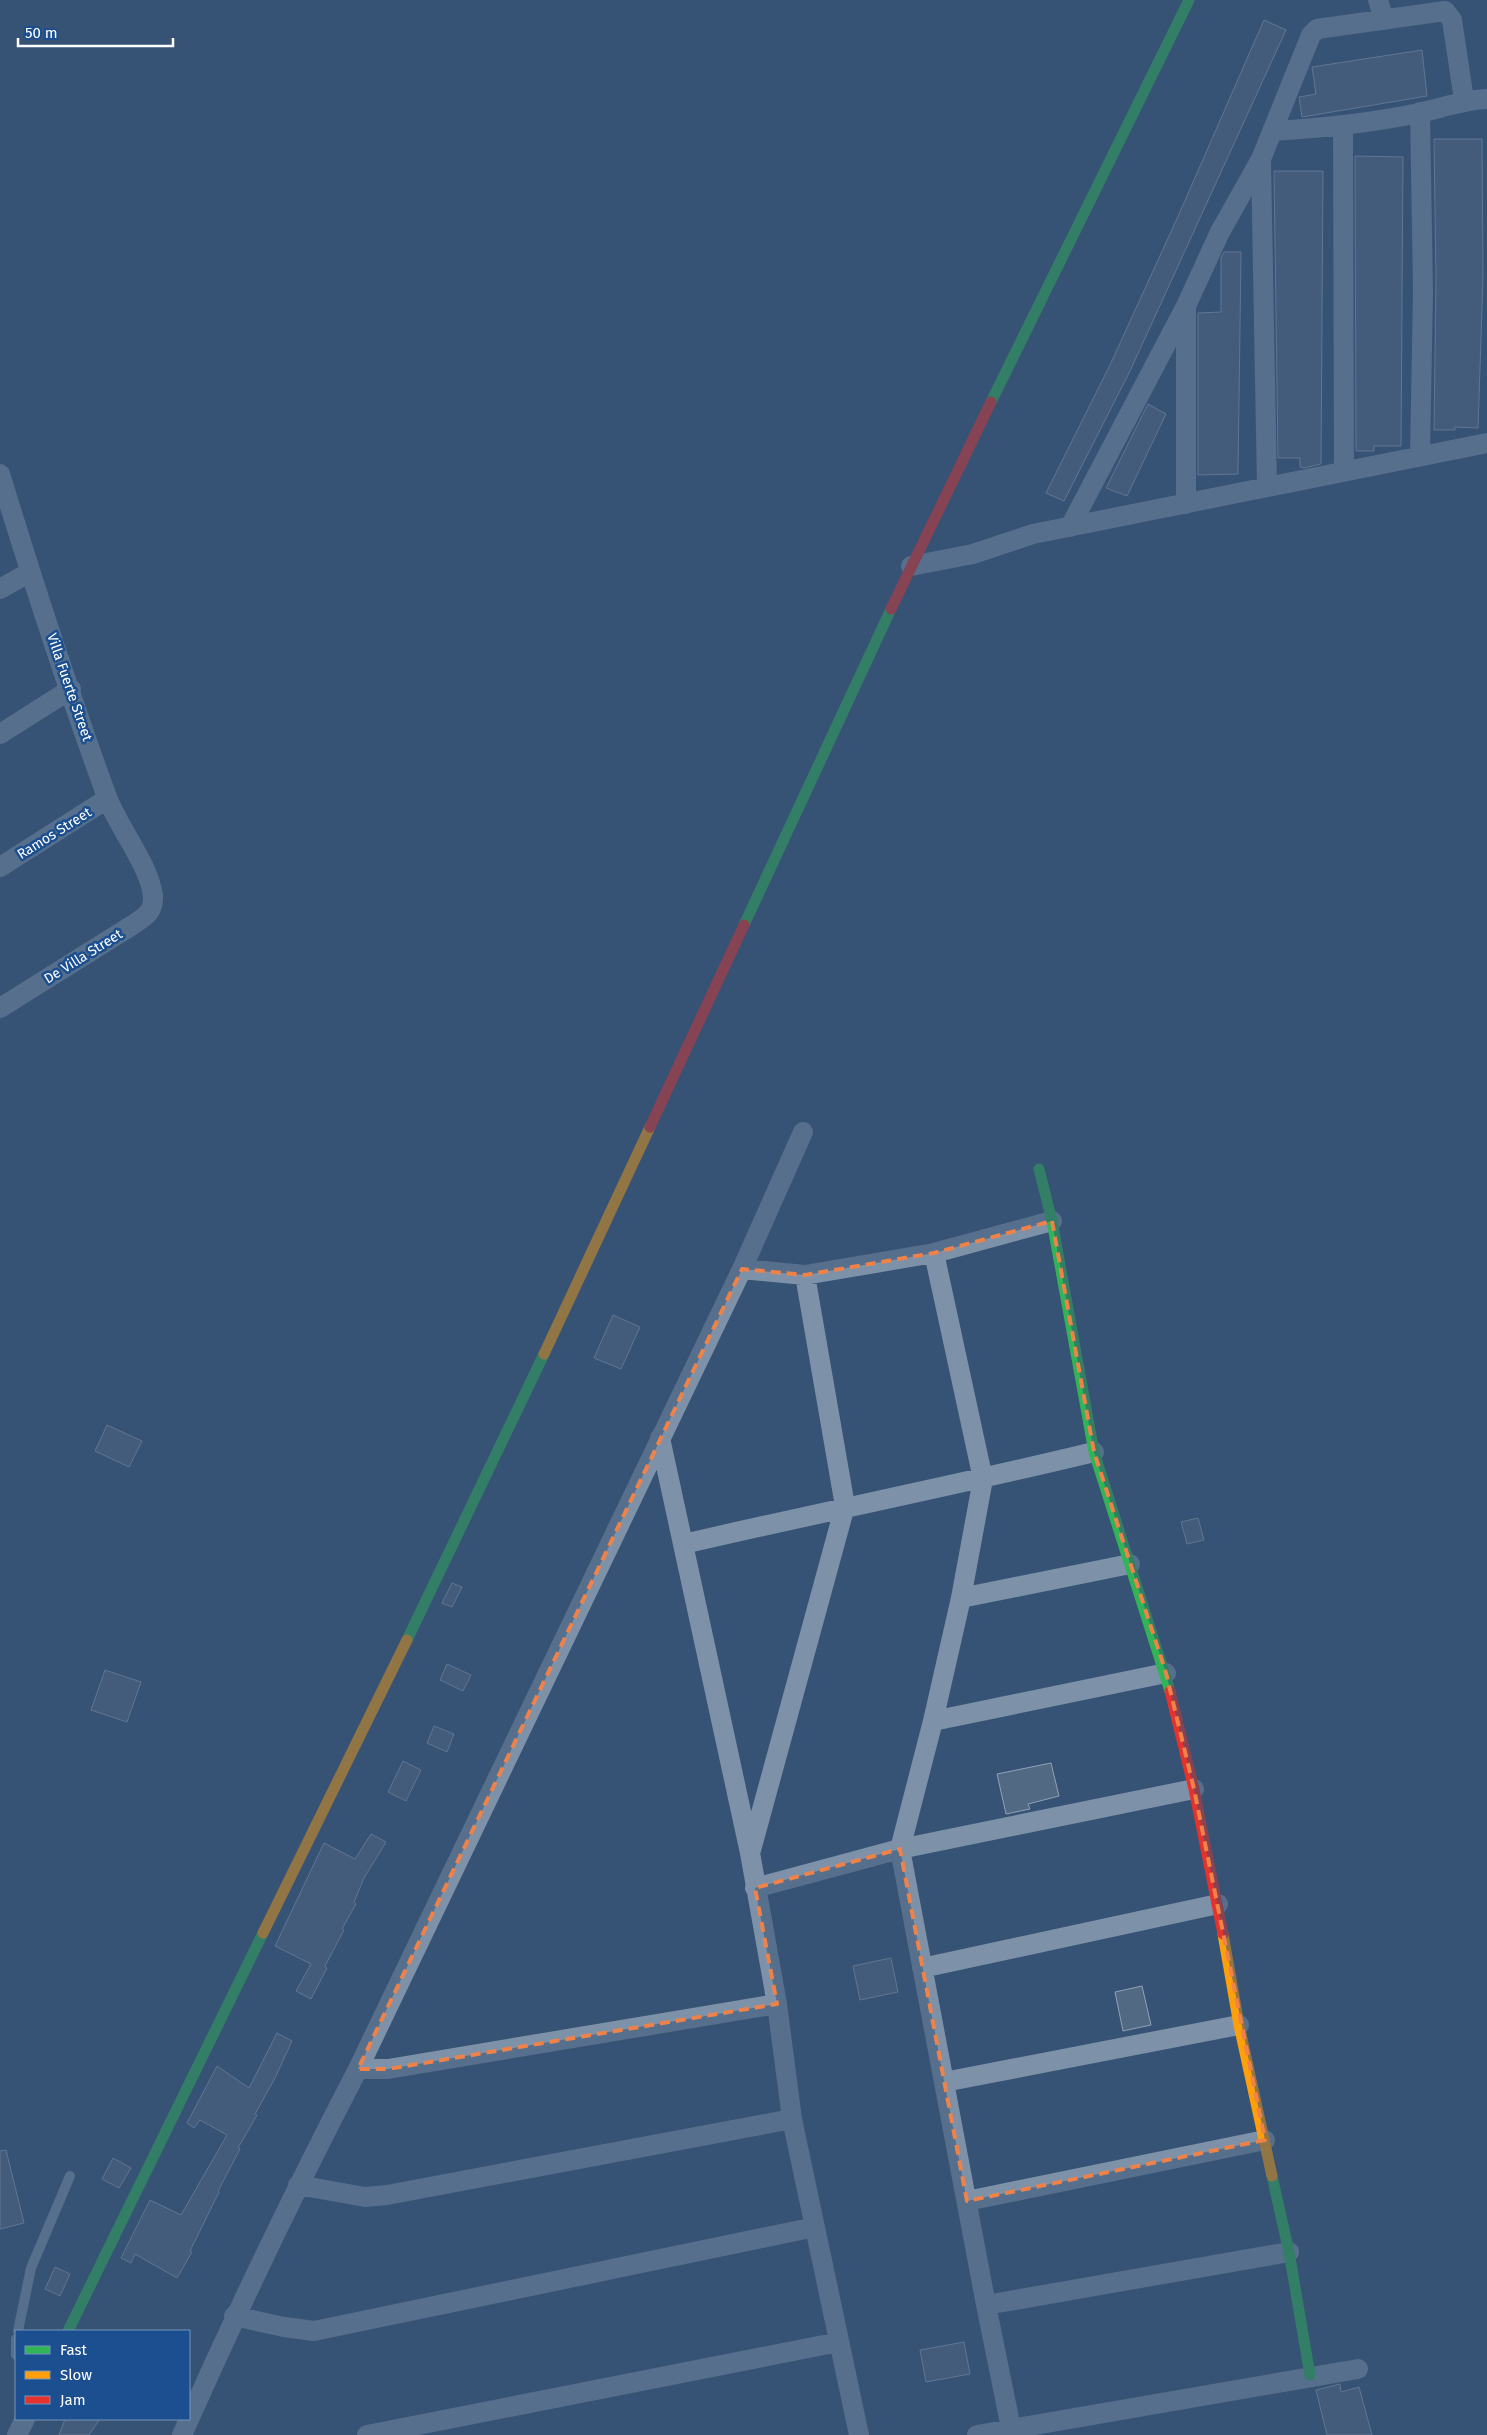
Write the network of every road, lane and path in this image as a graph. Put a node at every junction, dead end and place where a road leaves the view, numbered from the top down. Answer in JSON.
{"nodes":[{"id":1,"x":1189,"y":0,"type":"edge"},
{"id":2,"x":1378,"y":0,"type":"edge"},
{"id":3,"x":1384,"y":20,"type":"junction"},
{"id":4,"x":1487,"y":99,"type":"edge"},
{"id":5,"x":1464,"y":100,"type":"junction"},
{"id":6,"x":1420,"y":112,"type":"junction"},
{"id":7,"x":1343,"y":126,"type":"junction"},
{"id":8,"x":1273,"y":131,"type":"junction"},
{"id":9,"x":1261,"y":159,"type":"junction"},
{"id":10,"x":1186,"y":306,"type":"junction"},
{"id":11,"x":1487,"y":443,"type":"edge"},
{"id":12,"x":1420,"y":456,"type":"junction"},
{"id":13,"x":1344,"y":472,"type":"junction"},
{"id":14,"x":0,"y":474,"type":"edge"},
{"id":15,"x":1267,"y":487,"type":"junction"},
{"id":16,"x":1186,"y":504,"type":"junction"},
{"id":17,"x":1070,"y":527,"type":"junction"},
{"id":18,"x":911,"y":566,"type":"junction"},
{"id":19,"x":30,"y":572,"type":"junction"},
{"id":20,"x":0,"y":589,"type":"edge"},
{"id":21,"x":71,"y":689,"type":"junction"},
{"id":22,"x":0,"y":734,"type":"edge"},
{"id":23,"x":108,"y":799,"type":"junction"},
{"id":24,"x":0,"y":867,"type":"edge"},
{"id":25,"x":152,"y":895,"type":"joint"},
{"id":26,"x":0,"y":1008,"type":"edge"},
{"id":27,"x":803,"y":1132,"type":"dead end"},
{"id":28,"x":1039,"y":1169,"type":"dead end"},
{"id":29,"x":1052,"y":1221,"type":"junction"},
{"id":30,"x":934,"y":1252,"type":"junction"},
{"id":31,"x":742,"y":1269,"type":"junction"},
{"id":32,"x":805,"y":1275,"type":"junction"},
{"id":33,"x":660,"y":1438,"type":"junction"},
{"id":34,"x":1094,"y":1452,"type":"junction"},
{"id":35,"x":984,"y":1479,"type":"junction"},
{"id":36,"x":845,"y":1506,"type":"junction"},
{"id":37,"x":684,"y":1544,"type":"junction"},
{"id":38,"x":1130,"y":1564,"type":"junction"},
{"id":39,"x":961,"y":1598,"type":"junction"},
{"id":40,"x":1166,"y":1673,"type":"junction"},
{"id":41,"x":934,"y":1721,"type":"junction"},
{"id":42,"x":1194,"y":1789,"type":"junction"},
{"id":43,"x":900,"y":1849,"type":"junction"},
{"id":44,"x":750,"y":1853,"type":"junction"},
{"id":45,"x":755,"y":1888,"type":"junction"},
{"id":46,"x":1218,"y":1904,"type":"junction"},
{"id":47,"x":922,"y":1968,"type":"junction"},
{"id":48,"x":777,"y":2004,"type":"junction"},
{"id":49,"x":1239,"y":2025,"type":"junction"},
{"id":50,"x":358,"y":2070,"type":"junction"},
{"id":51,"x":944,"y":2082,"type":"junction"},
{"id":52,"x":792,"y":2119,"type":"junction"},
{"id":53,"x":1265,"y":2140,"type":"junction"},
{"id":54,"x":70,"y":2176,"type":"dead end"},
{"id":55,"x":298,"y":2185,"type":"junction"},
{"id":56,"x":967,"y":2201,"type":"junction"},
{"id":57,"x":815,"y":2227,"type":"junction"},
{"id":58,"x":1289,"y":2252,"type":"junction"},
{"id":59,"x":986,"y":2306,"type":"junction"},
{"id":60,"x":234,"y":2316,"type":"junction"},
{"id":61,"x":18,"y":2330,"type":"edge"},
{"id":62,"x":68,"y":2330,"type":"edge"},
{"id":63,"x":839,"y":2342,"type":"junction"},
{"id":64,"x":1358,"y":2369,"type":"dead end"},
{"id":65,"x":1310,"y":2376,"type":"junction"},
{"id":66,"x":190,"y":2417,"type":"edge"},
{"id":67,"x":17,"y":2420,"type":"edge"},
{"id":68,"x":24,"y":2420,"type":"edge"},
{"id":69,"x":189,"y":2420,"type":"edge"},
{"id":70,"x":1011,"y":2428,"type":"junction"},
{"id":71,"x":17,"y":2435,"type":"edge"},
{"id":72,"x":182,"y":2435,"type":"edge"},
{"id":73,"x":367,"y":2435,"type":"edge"},
{"id":74,"x":860,"y":2435,"type":"edge"},
{"id":75,"x":977,"y":2435,"type":"edge"}],
"edges":[{"from":1,"to":18,"type":"street"},
{"from":2,"to":3,"type":"street"},
{"from":3,"to":5,"type":"street"},
{"from":3,"to":8,"type":"street"},
{"from":4,"to":5,"type":"street"},
{"from":5,"to":6,"type":"street"},
{"from":6,"to":7,"type":"street"},
{"from":6,"to":12,"type":"street"},
{"from":7,"to":8,"type":"street"},
{"from":7,"to":13,"type":"street"},
{"from":8,"to":9,"type":"street"},
{"from":9,"to":10,"type":"street"},
{"from":9,"to":15,"type":"street"},
{"from":10,"to":16,"type":"street"},
{"from":10,"to":17,"type":"street"},
{"from":11,"to":12,"type":"street"},
{"from":12,"to":13,"type":"street"},
{"from":13,"to":15,"type":"street"},
{"from":14,"to":19,"type":"street","name":"Villa Fuerte Street"},
{"from":15,"to":16,"type":"street"},
{"from":16,"to":17,"type":"street"},
{"from":17,"to":18,"type":"street"},
{"from":18,"to":62,"type":"street"},
{"from":19,"to":20,"type":"street"},
{"from":19,"to":21,"type":"street","name":"Villa Fuerte Street"},
{"from":21,"to":22,"type":"street"},
{"from":21,"to":23,"type":"street","name":"Villa Fuerte Street"},
{"from":23,"to":24,"type":"street","name":"Ramos Street"},
{"from":23,"to":25,"type":"street","name":"Villa Fuerte Street"},
{"from":25,"to":26,"type":"street","name":"De Villa Street"},
{"from":27,"to":31,"type":"street"},
{"from":28,"to":29,"type":"street"},
{"from":29,"to":30,"type":"street"},
{"from":29,"to":34,"type":"street"},
{"from":30,"to":32,"type":"street"},
{"from":30,"to":35,"type":"street"},
{"from":31,"to":32,"type":"street"},
{"from":31,"to":33,"type":"street"},
{"from":32,"to":36,"type":"street"},
{"from":33,"to":37,"type":"street"},
{"from":33,"to":50,"type":"street"},
{"from":34,"to":35,"type":"street"},
{"from":34,"to":38,"type":"street"},
{"from":35,"to":36,"type":"street"},
{"from":35,"to":39,"type":"street"},
{"from":36,"to":37,"type":"street"},
{"from":36,"to":44,"type":"street"},
{"from":37,"to":44,"type":"street"},
{"from":38,"to":39,"type":"street"},
{"from":38,"to":40,"type":"street"},
{"from":39,"to":41,"type":"street"},
{"from":40,"to":41,"type":"street"},
{"from":40,"to":42,"type":"street"},
{"from":41,"to":43,"type":"street"},
{"from":42,"to":43,"type":"street"},
{"from":42,"to":46,"type":"street"},
{"from":43,"to":45,"type":"street"},
{"from":43,"to":47,"type":"street"},
{"from":44,"to":45,"type":"street"},
{"from":45,"to":48,"type":"street"},
{"from":46,"to":47,"type":"street"},
{"from":46,"to":49,"type":"street"},
{"from":47,"to":51,"type":"street"},
{"from":48,"to":50,"type":"street"},
{"from":48,"to":52,"type":"street"},
{"from":49,"to":51,"type":"street"},
{"from":49,"to":53,"type":"street"},
{"from":50,"to":55,"type":"street"},
{"from":51,"to":56,"type":"street"},
{"from":52,"to":55,"type":"street"},
{"from":52,"to":57,"type":"street"},
{"from":53,"to":56,"type":"street"},
{"from":53,"to":58,"type":"street"},
{"from":54,"to":61,"type":"lane"},
{"from":55,"to":60,"type":"street"},
{"from":56,"to":59,"type":"street"},
{"from":57,"to":60,"type":"street"},
{"from":57,"to":63,"type":"street"},
{"from":58,"to":59,"type":"street"},
{"from":58,"to":65,"type":"street"},
{"from":59,"to":70,"type":"street"},
{"from":60,"to":66,"type":"street"},
{"from":63,"to":73,"type":"street"},
{"from":63,"to":74,"type":"street"},
{"from":64,"to":65,"type":"street"},
{"from":65,"to":70,"type":"street"},
{"from":67,"to":71,"type":"lane"},
{"from":68,"to":71,"type":"street"},
{"from":69,"to":72,"type":"street"},
{"from":70,"to":75,"type":"street"}]}
